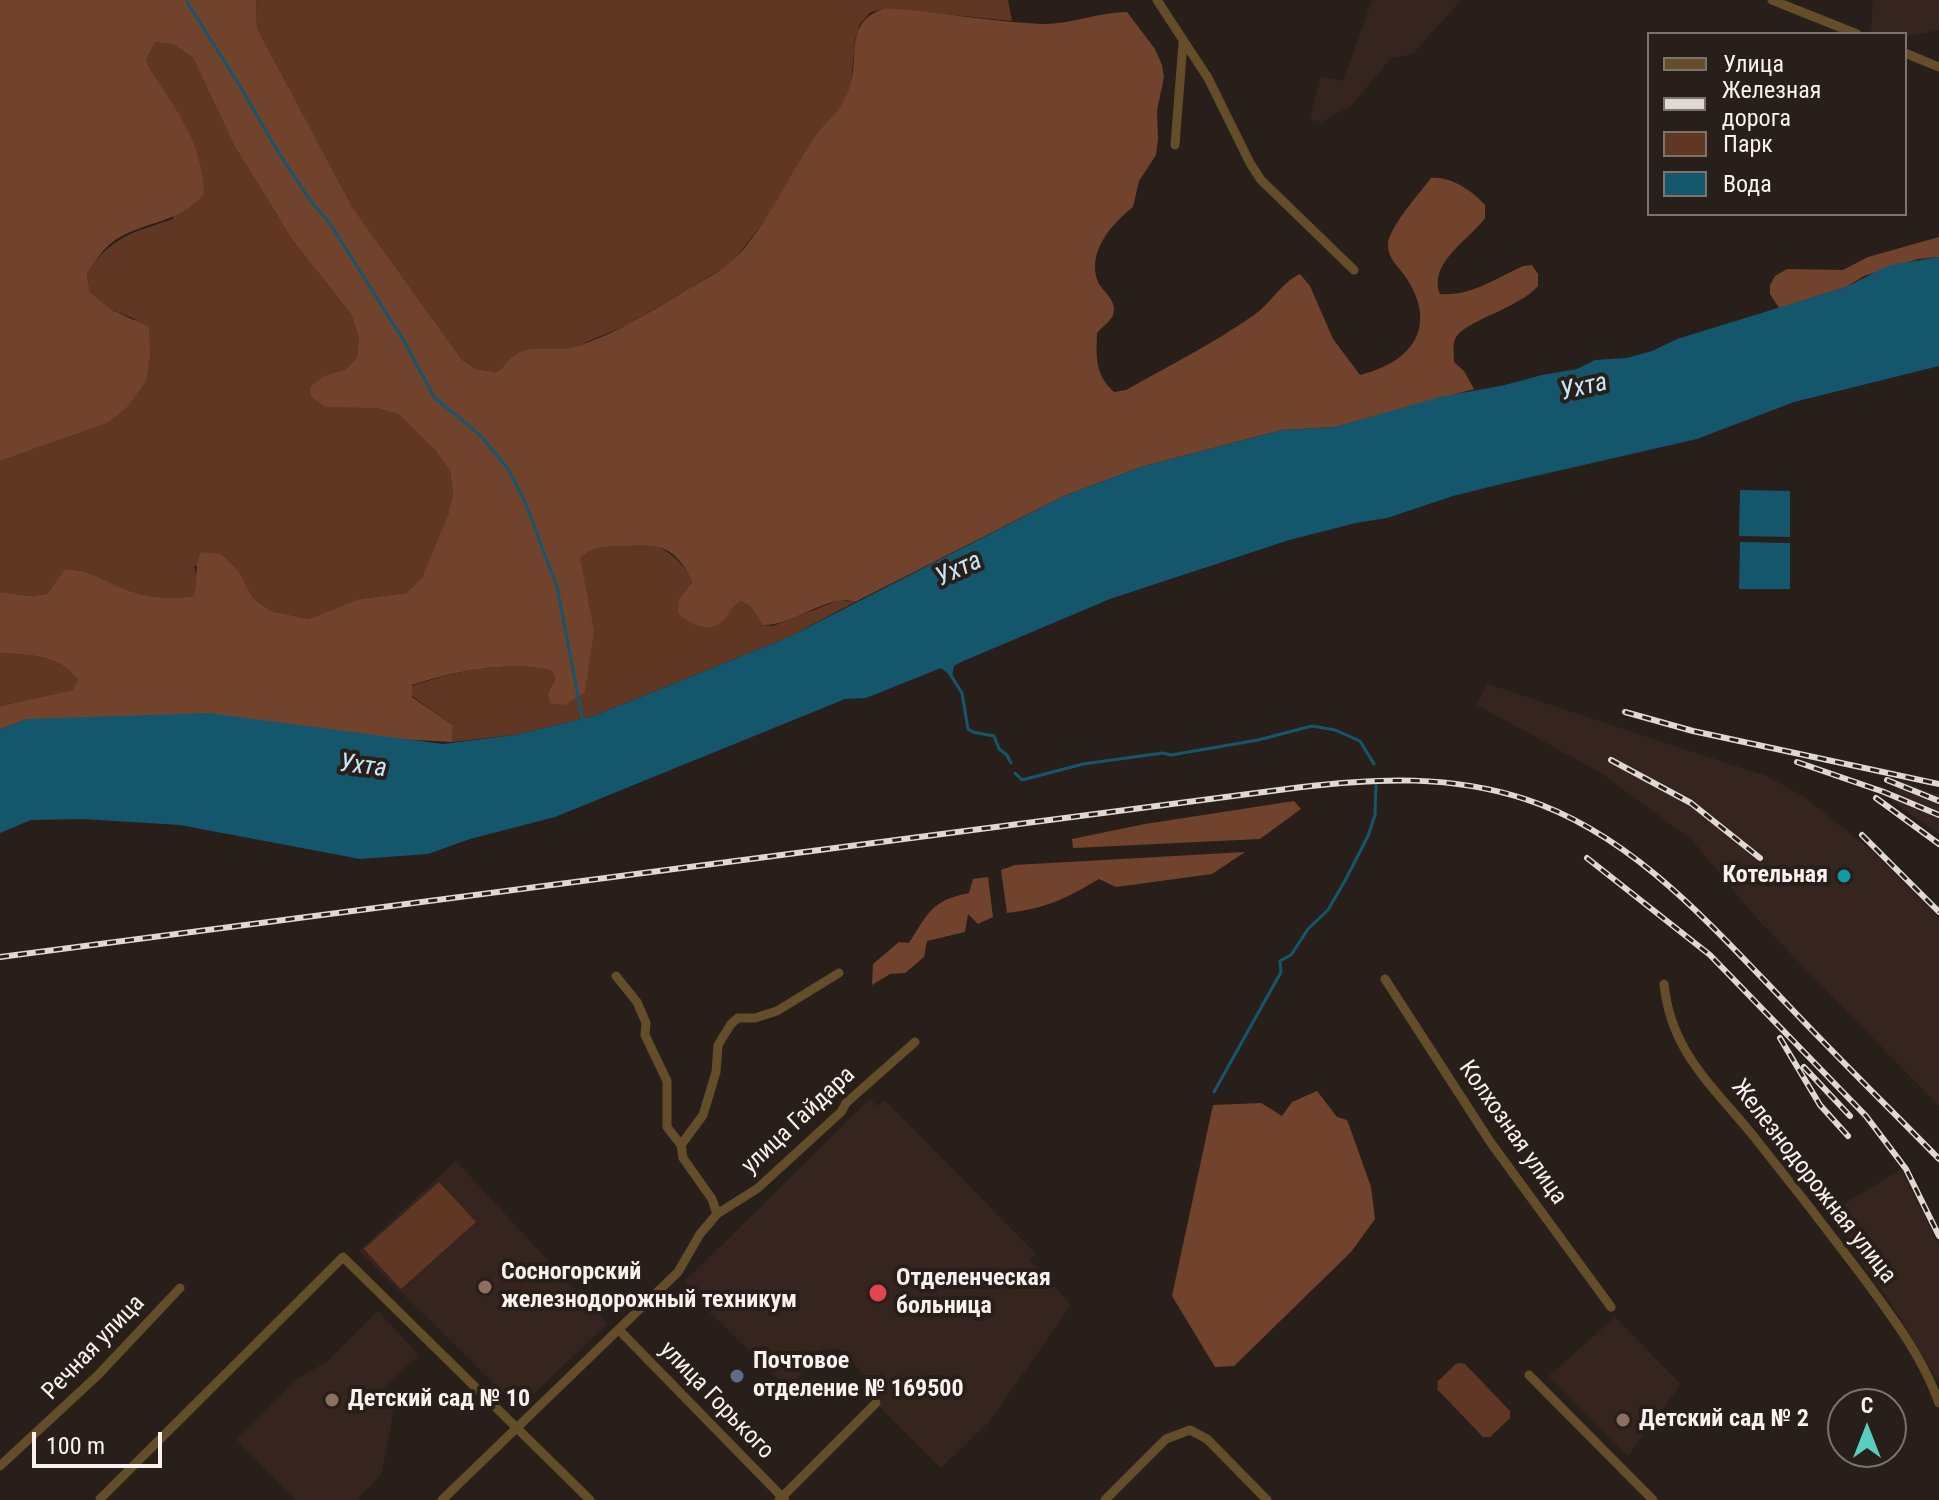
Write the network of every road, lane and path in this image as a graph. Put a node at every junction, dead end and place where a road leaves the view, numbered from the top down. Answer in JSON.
{"nodes":[{"id":1,"x":1157,"y":0,"type":"edge"},
{"id":2,"x":1772,"y":0,"type":"edge"},
{"id":3,"x":1852,"y":32,"type":"edge"},
{"id":4,"x":1183,"y":43,"type":"junction"},
{"id":5,"x":1907,"y":54,"type":"edge"},
{"id":6,"x":1939,"y":67,"type":"edge"},
{"id":7,"x":1175,"y":145,"type":"dead end"},
{"id":8,"x":1354,"y":270,"type":"dead end"},
{"id":9,"x":839,"y":973,"type":"dead end"},
{"id":10,"x":616,"y":976,"type":"dead end"},
{"id":11,"x":1385,"y":979,"type":"dead end"},
{"id":12,"x":1664,"y":984,"type":"dead end"},
{"id":13,"x":915,"y":1042,"type":"dead end"},
{"id":14,"x":681,"y":1145,"type":"junction"},
{"id":15,"x":717,"y":1214,"type":"junction"},
{"id":16,"x":180,"y":1288,"type":"dead end"},
{"id":17,"x":1611,"y":1307,"type":"dead end"},
{"id":18,"x":619,"y":1330,"type":"junction"},
{"id":19,"x":1529,"y":1375,"type":"dead end"},
{"id":20,"x":876,"y":1403,"type":"dead end"},
{"id":21,"x":1939,"y":1403,"type":"edge"},
{"id":22,"x":518,"y":1427,"type":"junction"},
{"id":23,"x":0,"y":1466,"type":"edge"},
{"id":24,"x":782,"y":1499,"type":"edge"},
{"id":25,"x":101,"y":1500,"type":"edge"},
{"id":26,"x":442,"y":1500,"type":"edge"},
{"id":27,"x":590,"y":1500,"type":"edge"},
{"id":28,"x":1105,"y":1500,"type":"edge"},
{"id":29,"x":1267,"y":1500,"type":"edge"},
{"id":30,"x":1653,"y":1500,"type":"edge"}],
"edges":[{"from":1,"to":4,"type":"street"},
{"from":2,"to":3,"type":"street"},
{"from":4,"to":7,"type":"street"},
{"from":4,"to":8,"type":"street"},
{"from":5,"to":6,"type":"street"},
{"from":9,"to":14,"type":"street"},
{"from":10,"to":14,"type":"street"},
{"from":11,"to":17,"type":"street","name":"Колхозная улица"},
{"from":12,"to":21,"type":"street","name":"Железнодорожная улица"},
{"from":13,"to":15,"type":"street","name":"улица Гайдара"},
{"from":14,"to":15,"type":"street"},
{"from":15,"to":18,"type":"street","name":"улица Гайдара"},
{"from":16,"to":23,"type":"street","name":"Речная улица"},
{"from":18,"to":22,"type":"street","name":"улица Гайдара"},
{"from":18,"to":24,"type":"street","name":"улица Горького"},
{"from":19,"to":30,"type":"street"},
{"from":20,"to":24,"type":"street"},
{"from":22,"to":25,"type":"street"},
{"from":22,"to":26,"type":"street","name":"улица Гайдара"},
{"from":22,"to":27,"type":"street"},
{"from":28,"to":29,"type":"street"}]}
